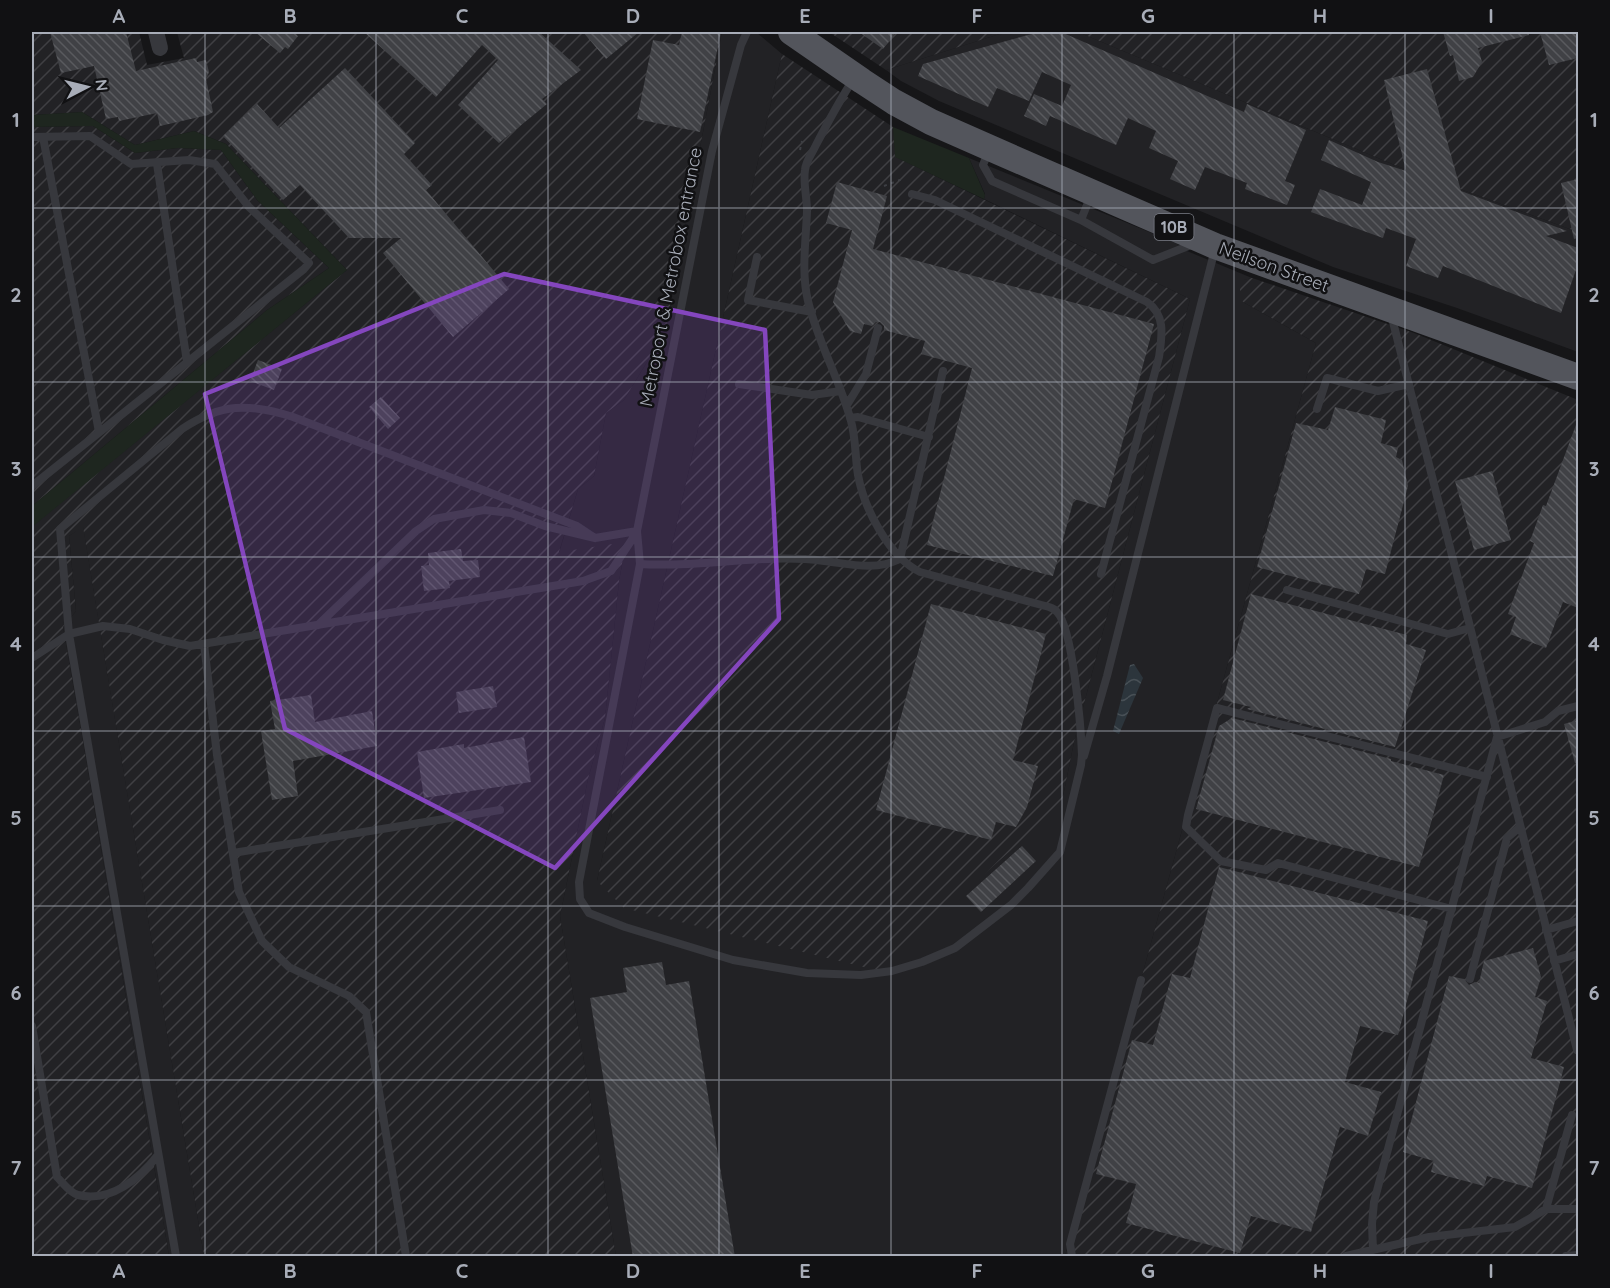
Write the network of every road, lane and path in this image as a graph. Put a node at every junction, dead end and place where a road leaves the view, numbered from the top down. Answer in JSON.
{"nodes":[{"id":1,"x":156,"y":32,"type":"edge"},
{"id":2,"x":747,"y":32,"type":"edge"},
{"id":3,"x":791,"y":32,"type":"edge"},
{"id":4,"x":160,"y":48,"type":"dead end"},
{"id":5,"x":855,"y":77,"type":"junction"},
{"id":6,"x":32,"y":137,"type":"edge"},
{"id":7,"x":43,"y":137,"type":"junction"},
{"id":8,"x":802,"y":141,"type":"dead end"},
{"id":9,"x":990,"y":148,"type":"junction"},
{"id":10,"x":799,"y":152,"type":"dead end"},
{"id":11,"x":157,"y":164,"type":"junction"},
{"id":12,"x":905,"y":178,"type":"dead end"},
{"id":13,"x":884,"y":186,"type":"dead end"},
{"id":14,"x":1092,"y":192,"type":"junction"},
{"id":15,"x":912,"y":194,"type":"dead end"},
{"id":16,"x":1081,"y":220,"type":"junction"},
{"id":17,"x":1210,"y":243,"type":"junction"},
{"id":18,"x":757,"y":257,"type":"dead end"},
{"id":19,"x":1390,"y":310,"type":"junction"},
{"id":20,"x":812,"y":312,"type":"junction"},
{"id":21,"x":878,"y":328,"type":"dead end"},
{"id":22,"x":187,"y":362,"type":"junction"},
{"id":23,"x":943,"y":371,"type":"dead end"},
{"id":24,"x":1578,"y":377,"type":"edge"},
{"id":25,"x":739,"y":384,"type":"dead end"},
{"id":26,"x":1409,"y":384,"type":"junction"},
{"id":27,"x":841,"y":391,"type":"junction"},
{"id":28,"x":847,"y":405,"type":"junction"},
{"id":29,"x":1317,"y":409,"type":"dead end"},
{"id":30,"x":850,"y":418,"type":"junction"},
{"id":31,"x":99,"y":432,"type":"junction"},
{"id":32,"x":929,"y":436,"type":"junction"},
{"id":33,"x":32,"y":486,"type":"edge"},
{"id":34,"x":637,"y":531,"type":"junction"},
{"id":35,"x":595,"y":538,"type":"junction"},
{"id":36,"x":900,"y":559,"type":"junction"},
{"id":37,"x":640,"y":564,"type":"junction"},
{"id":38,"x":1101,"y":574,"type":"dead end"},
{"id":39,"x":1287,"y":590,"type":"dead end"},
{"id":40,"x":318,"y":626,"type":"junction"},
{"id":41,"x":1470,"y":628,"type":"junction"},
{"id":42,"x":69,"y":634,"type":"junction"},
{"id":43,"x":204,"y":644,"type":"junction"},
{"id":44,"x":32,"y":658,"type":"edge"},
{"id":45,"x":1578,"y":706,"type":"edge"},
{"id":46,"x":1497,"y":737,"type":"junction"},
{"id":47,"x":1080,"y":770,"type":"junction"},
{"id":48,"x":1487,"y":777,"type":"junction"},
{"id":49,"x":500,"y":810,"type":"dead end"},
{"id":50,"x":1520,"y":827,"type":"junction"},
{"id":51,"x":233,"y":852,"type":"junction"},
{"id":52,"x":1452,"y":909,"type":"junction"},
{"id":53,"x":1578,"y":921,"type":"edge"},
{"id":54,"x":1546,"y":930,"type":"junction"},
{"id":55,"x":1578,"y":954,"type":"edge"},
{"id":56,"x":1554,"y":960,"type":"junction"},
{"id":57,"x":1470,"y":979,"type":"dead end"},
{"id":58,"x":1141,"y":980,"type":"dead end"},
{"id":59,"x":32,"y":1026,"type":"edge"},
{"id":60,"x":1577,"y":1050,"type":"dead end"},
{"id":61,"x":1572,"y":1115,"type":"dead end"},
{"id":62,"x":158,"y":1155,"type":"junction"},
{"id":63,"x":1546,"y":1209,"type":"junction"},
{"id":64,"x":1578,"y":1209,"type":"edge"},
{"id":65,"x":1373,"y":1250,"type":"junction"},
{"id":66,"x":1578,"y":1255,"type":"edge"},
{"id":67,"x":176,"y":1257,"type":"edge"},
{"id":68,"x":406,"y":1257,"type":"edge"},
{"id":69,"x":1072,"y":1257,"type":"edge"},
{"id":70,"x":1346,"y":1257,"type":"edge"},
{"id":71,"x":1566,"y":1257,"type":"edge"}],
"edges":[{"from":1,"to":4,"type":"street"},
{"from":2,"to":34,"type":"lane","name":"Metroport & Metrobox entrance"},
{"from":3,"to":5,"type":"main road","name":"Neilson Street","number":"10B"},
{"from":5,"to":9,"type":"main road","name":"Neilson Street","number":"10B"},
{"from":5,"to":20,"type":"lane"},
{"from":6,"to":7,"type":"lane"},
{"from":7,"to":11,"type":"lane"},
{"from":7,"to":31,"type":"lane"},
{"from":8,"to":10,"type":"path"},
{"from":9,"to":14,"type":"main road","name":"Neilson Street","number":"10B"},
{"from":9,"to":16,"type":"lane"},
{"from":11,"to":22,"type":"lane"},
{"from":11,"to":22,"type":"lane"},
{"from":12,"to":13,"type":"path"},
{"from":14,"to":16,"type":"lane"},
{"from":14,"to":17,"type":"main road","name":"Neilson Street","number":"10B"},
{"from":15,"to":38,"type":"lane"},
{"from":16,"to":17,"type":"lane"},
{"from":17,"to":19,"type":"main road","name":"Neilson Street","number":"10B"},
{"from":17,"to":47,"type":"lane"},
{"from":18,"to":20,"type":"lane"},
{"from":19,"to":24,"type":"main road","name":"Neilson Street","number":"10B"},
{"from":19,"to":26,"type":"lane"},
{"from":20,"to":27,"type":"lane"},
{"from":21,"to":28,"type":"lane"},
{"from":22,"to":31,"type":"lane"},
{"from":23,"to":32,"type":"lane"},
{"from":25,"to":27,"type":"lane"},
{"from":26,"to":29,"type":"lane"},
{"from":26,"to":41,"type":"lane"},
{"from":27,"to":28,"type":"lane"},
{"from":28,"to":30,"type":"lane"},
{"from":30,"to":32,"type":"lane"},
{"from":30,"to":36,"type":"lane"},
{"from":31,"to":33,"type":"lane"},
{"from":32,"to":36,"type":"lane"},
{"from":34,"to":35,"type":"lane"},
{"from":34,"to":37,"type":"lane"},
{"from":34,"to":40,"type":"lane"},
{"from":35,"to":40,"type":"lane"},
{"from":35,"to":42,"type":"lane"},
{"from":36,"to":37,"type":"lane"},
{"from":36,"to":47,"type":"lane"},
{"from":37,"to":47,"type":"lane"},
{"from":39,"to":41,"type":"lane"},
{"from":40,"to":43,"type":"lane"},
{"from":41,"to":46,"type":"lane"},
{"from":42,"to":43,"type":"lane"},
{"from":42,"to":44,"type":"lane"},
{"from":42,"to":62,"type":"lane"},
{"from":43,"to":51,"type":"lane"},
{"from":45,"to":46,"type":"lane"},
{"from":46,"to":48,"type":"lane"},
{"from":46,"to":50,"type":"lane"},
{"from":48,"to":52,"type":"lane"},
{"from":48,"to":52,"type":"lane"},
{"from":49,"to":51,"type":"lane"},
{"from":50,"to":54,"type":"lane"},
{"from":50,"to":57,"type":"lane"},
{"from":51,"to":68,"type":"lane"},
{"from":52,"to":65,"type":"lane"},
{"from":53,"to":54,"type":"lane"},
{"from":54,"to":56,"type":"lane"},
{"from":55,"to":56,"type":"lane"},
{"from":56,"to":60,"type":"lane"},
{"from":58,"to":69,"type":"lane"},
{"from":59,"to":62,"type":"lane"},
{"from":61,"to":63,"type":"lane"},
{"from":62,"to":67,"type":"lane"},
{"from":63,"to":64,"type":"lane"},
{"from":63,"to":65,"type":"lane"},
{"from":65,"to":70,"type":"lane"},
{"from":66,"to":71,"type":"lane"}]}
